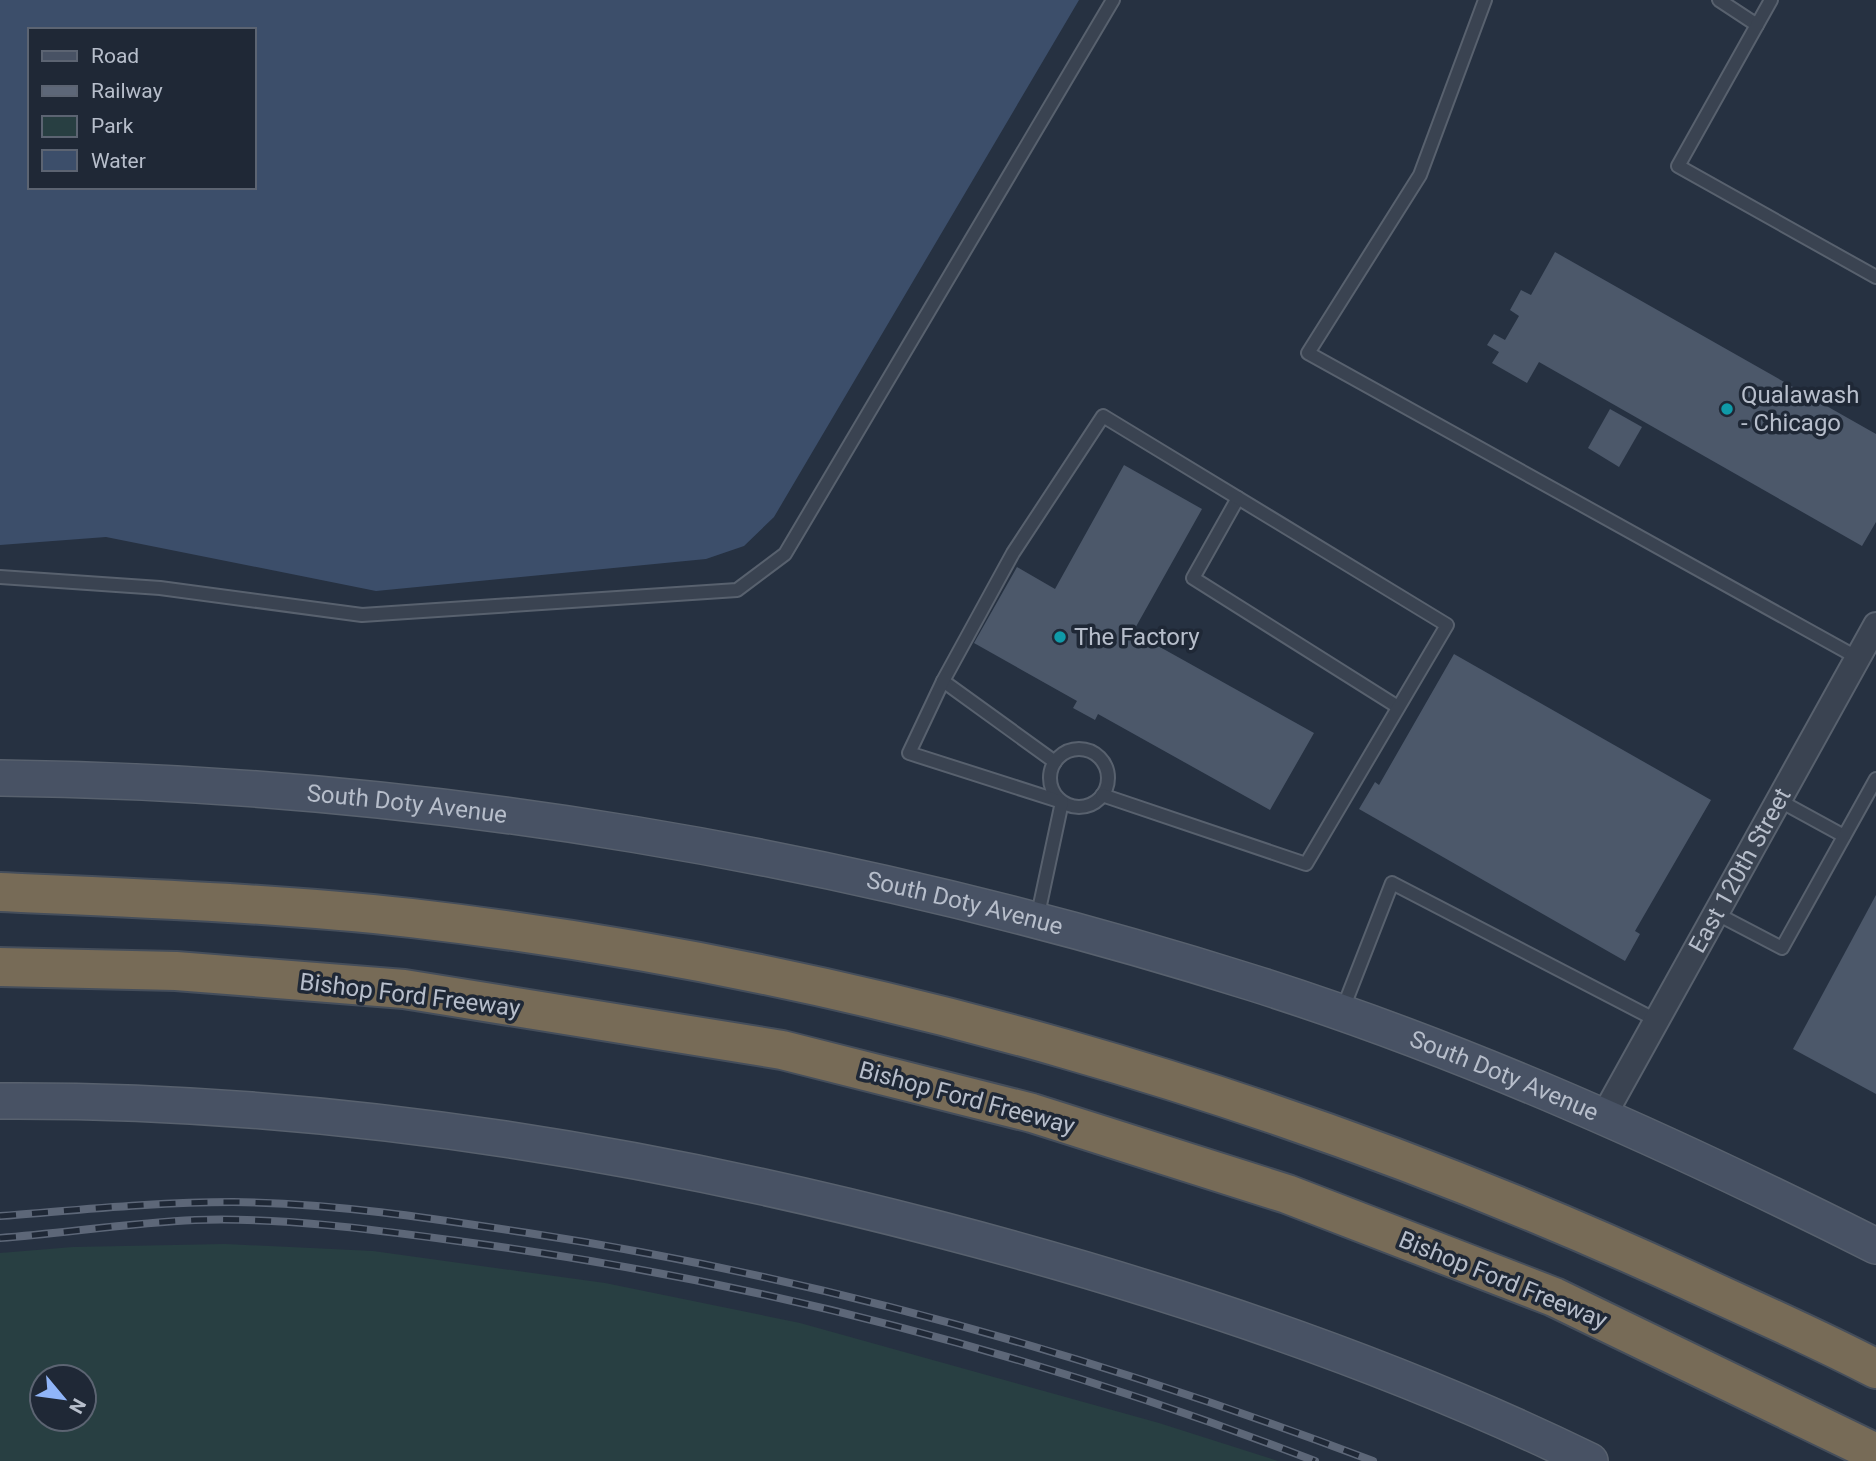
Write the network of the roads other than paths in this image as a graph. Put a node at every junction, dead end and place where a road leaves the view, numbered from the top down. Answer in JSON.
{"nodes":[{"id":1,"x":1113,"y":0,"type":"edge"},
{"id":2,"x":1485,"y":0,"type":"edge"},
{"id":3,"x":1719,"y":0,"type":"edge"},
{"id":4,"x":1771,"y":0,"type":"edge"},
{"id":5,"x":1758,"y":24,"type":"junction"},
{"id":6,"x":1876,"y":277,"type":"edge"},
{"id":7,"x":1238,"y":498,"type":"junction"},
{"id":8,"x":0,"y":577,"type":"edge"},
{"id":9,"x":1876,"y":625,"type":"edge"},
{"id":10,"x":1858,"y":658,"type":"junction"},
{"id":11,"x":943,"y":681,"type":"junction"},
{"id":12,"x":1398,"y":707,"type":"junction"},
{"id":13,"x":1055,"y":762,"type":"junction"},
{"id":14,"x":0,"y":778,"type":"edge"},
{"id":15,"x":1876,"y":779,"type":"edge"},
{"id":16,"x":1102,"y":795,"type":"junction"},
{"id":17,"x":1780,"y":800,"type":"junction"},
{"id":18,"x":1062,"y":802,"type":"junction"},
{"id":19,"x":1844,"y":836,"type":"junction"},
{"id":20,"x":0,"y":892,"type":"edge"},
{"id":21,"x":1717,"y":914,"type":"junction"},
{"id":22,"x":1036,"y":921,"type":"junction"},
{"id":23,"x":0,"y":967,"type":"edge"},
{"id":24,"x":1341,"y":1014,"type":"junction"},
{"id":25,"x":1658,"y":1021,"type":"junction"},
{"id":26,"x":0,"y":1101,"type":"edge"},
{"id":27,"x":1604,"y":1117,"type":"junction"},
{"id":28,"x":1876,"y":1246,"type":"edge"},
{"id":29,"x":1876,"y":1369,"type":"edge"},
{"id":30,"x":1876,"y":1453,"type":"edge"},
{"id":31,"x":1590,"y":1461,"type":"edge"}],
"edges":[{"from":1,"to":8,"type":"lane"},
{"from":2,"to":10,"type":"lane"},
{"from":3,"to":5,"type":"lane"},
{"from":4,"to":5,"type":"lane"},
{"from":5,"to":6,"type":"lane"},
{"from":7,"to":11,"type":"lane"},
{"from":7,"to":12,"type":"lane"},
{"from":7,"to":12,"type":"lane"},
{"from":9,"to":10,"type":"street","name":"East 120th Street"},
{"from":10,"to":17,"type":"street","name":"East 120th Street"},
{"from":11,"to":13,"type":"lane"},
{"from":11,"to":18,"type":"lane"},
{"from":12,"to":16,"type":"lane"},
{"from":13,"to":16,"type":"lane"},
{"from":13,"to":18,"type":"lane"},
{"from":14,"to":22,"type":"street","name":"South Doty Avenue"},
{"from":15,"to":19,"type":"lane"},
{"from":16,"to":18,"type":"lane"},
{"from":17,"to":19,"type":"lane"},
{"from":17,"to":21,"type":"street","name":"East 120th Street"},
{"from":18,"to":22,"type":"lane"},
{"from":19,"to":21,"type":"lane"},
{"from":20,"to":29,"type":"highway"},
{"from":21,"to":25,"type":"street","name":"East 120th Street"},
{"from":22,"to":24,"type":"street","name":"South Doty Avenue"},
{"from":23,"to":30,"type":"highway","name":"Bishop Ford Freeway"},
{"from":24,"to":25,"type":"lane"},
{"from":24,"to":27,"type":"street","name":"South Doty Avenue"},
{"from":25,"to":27,"type":"street","name":"East 120th Street"},
{"from":26,"to":31,"type":"street"},
{"from":27,"to":28,"type":"street","name":"South Doty Avenue"}]}
